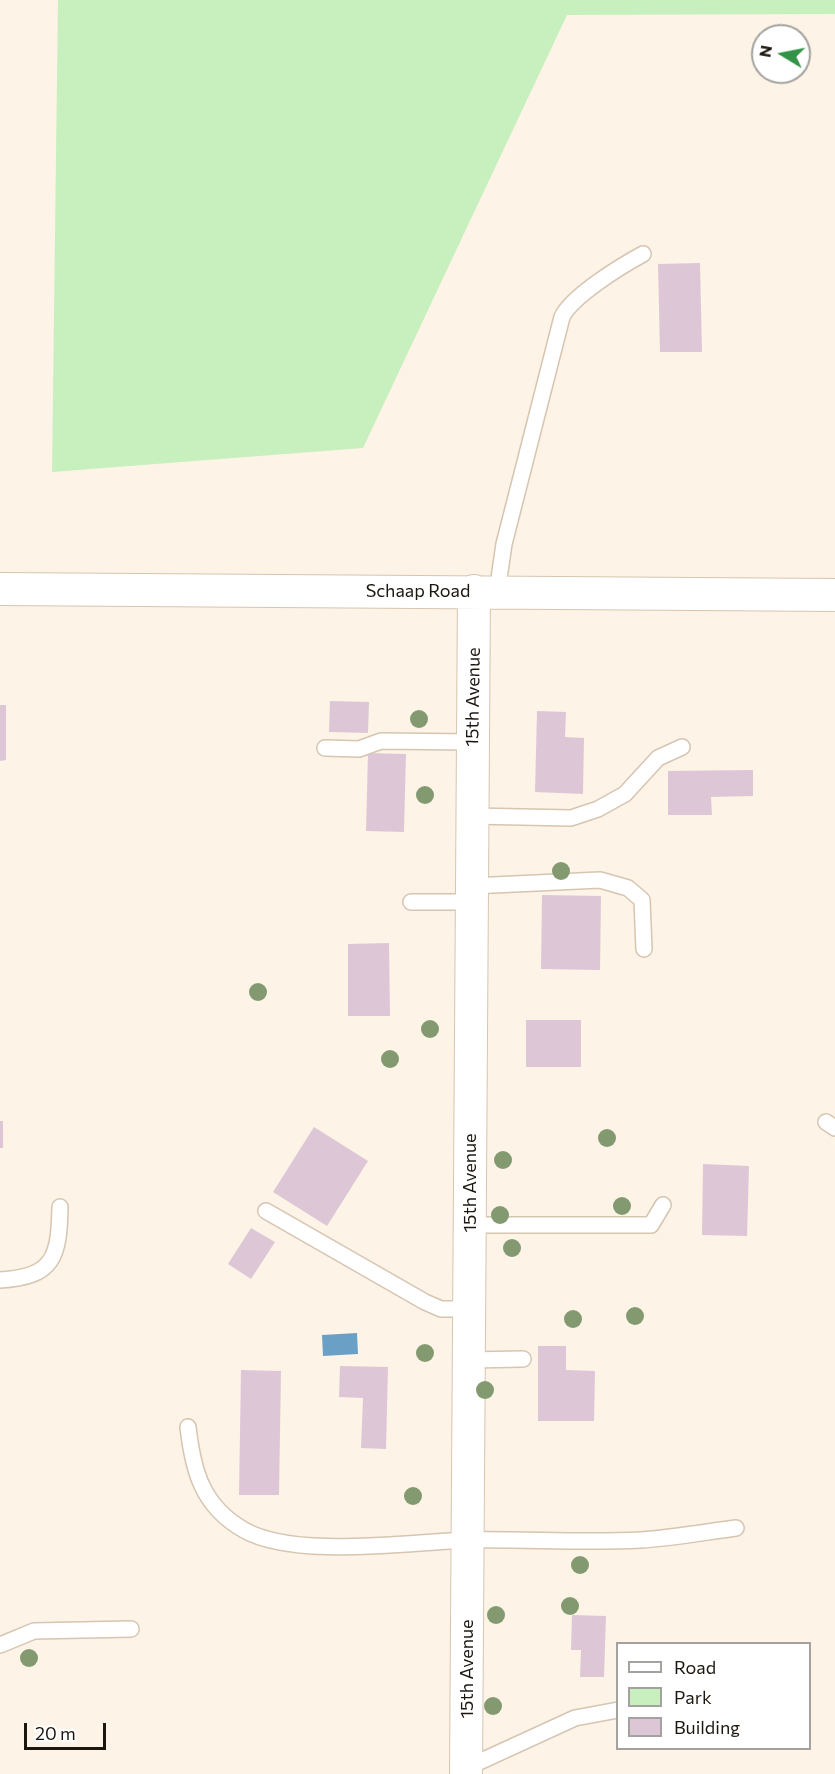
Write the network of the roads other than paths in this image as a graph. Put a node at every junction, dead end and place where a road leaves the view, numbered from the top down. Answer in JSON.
{"nodes":[{"id":1,"x":643,"y":254,"type":"dead end"},
{"id":2,"x":0,"y":589,"type":"edge"},
{"id":3,"x":485,"y":592,"type":"junction"},
{"id":4,"x":835,"y":595,"type":"edge"},
{"id":5,"x":472,"y":742,"type":"junction"},
{"id":6,"x":682,"y":747,"type":"dead end"},
{"id":7,"x":326,"y":748,"type":"dead end"},
{"id":8,"x":472,"y":816,"type":"junction"},
{"id":9,"x":472,"y":894,"type":"junction"},
{"id":10,"x":411,"y":902,"type":"dead end"},
{"id":11,"x":644,"y":949,"type":"dead end"},
{"id":12,"x":663,"y":1205,"type":"dead end"},
{"id":13,"x":60,"y":1207,"type":"dead end"},
{"id":14,"x":266,"y":1212,"type":"dead end"},
{"id":15,"x":470,"y":1225,"type":"junction"},
{"id":16,"x":0,"y":1280,"type":"edge"},
{"id":17,"x":469,"y":1309,"type":"junction"},
{"id":18,"x":523,"y":1359,"type":"dead end"},
{"id":19,"x":469,"y":1360,"type":"junction"},
{"id":20,"x":188,"y":1427,"type":"dead end"},
{"id":21,"x":736,"y":1528,"type":"dead end"},
{"id":22,"x":468,"y":1540,"type":"junction"},
{"id":23,"x":131,"y":1629,"type":"dead end"},
{"id":24,"x":0,"y":1645,"type":"edge"},
{"id":25,"x":616,"y":1710,"type":"edge"},
{"id":26,"x":466,"y":1771,"type":"edge"}],
"edges":[{"from":1,"to":3,"type":"lane"},
{"from":2,"to":3,"type":"street","name":"Schaap Road"},
{"from":3,"to":4,"type":"street","name":"Schaap Road"},
{"from":3,"to":5,"type":"street","name":"15th Avenue"},
{"from":5,"to":7,"type":"lane"},
{"from":5,"to":8,"type":"street","name":"15th Avenue"},
{"from":6,"to":8,"type":"lane"},
{"from":8,"to":9,"type":"street","name":"15th Avenue"},
{"from":9,"to":10,"type":"lane"},
{"from":9,"to":11,"type":"lane"},
{"from":9,"to":15,"type":"street","name":"15th Avenue"},
{"from":12,"to":15,"type":"lane"},
{"from":13,"to":16,"type":"lane"},
{"from":14,"to":17,"type":"lane"},
{"from":15,"to":17,"type":"street","name":"15th Avenue"},
{"from":17,"to":19,"type":"street","name":"15th Avenue"},
{"from":18,"to":19,"type":"lane"},
{"from":19,"to":22,"type":"street","name":"15th Avenue"},
{"from":20,"to":22,"type":"lane"},
{"from":21,"to":22,"type":"lane"},
{"from":22,"to":26,"type":"street","name":"15th Avenue"},
{"from":23,"to":24,"type":"lane"},
{"from":25,"to":26,"type":"lane"}]}
